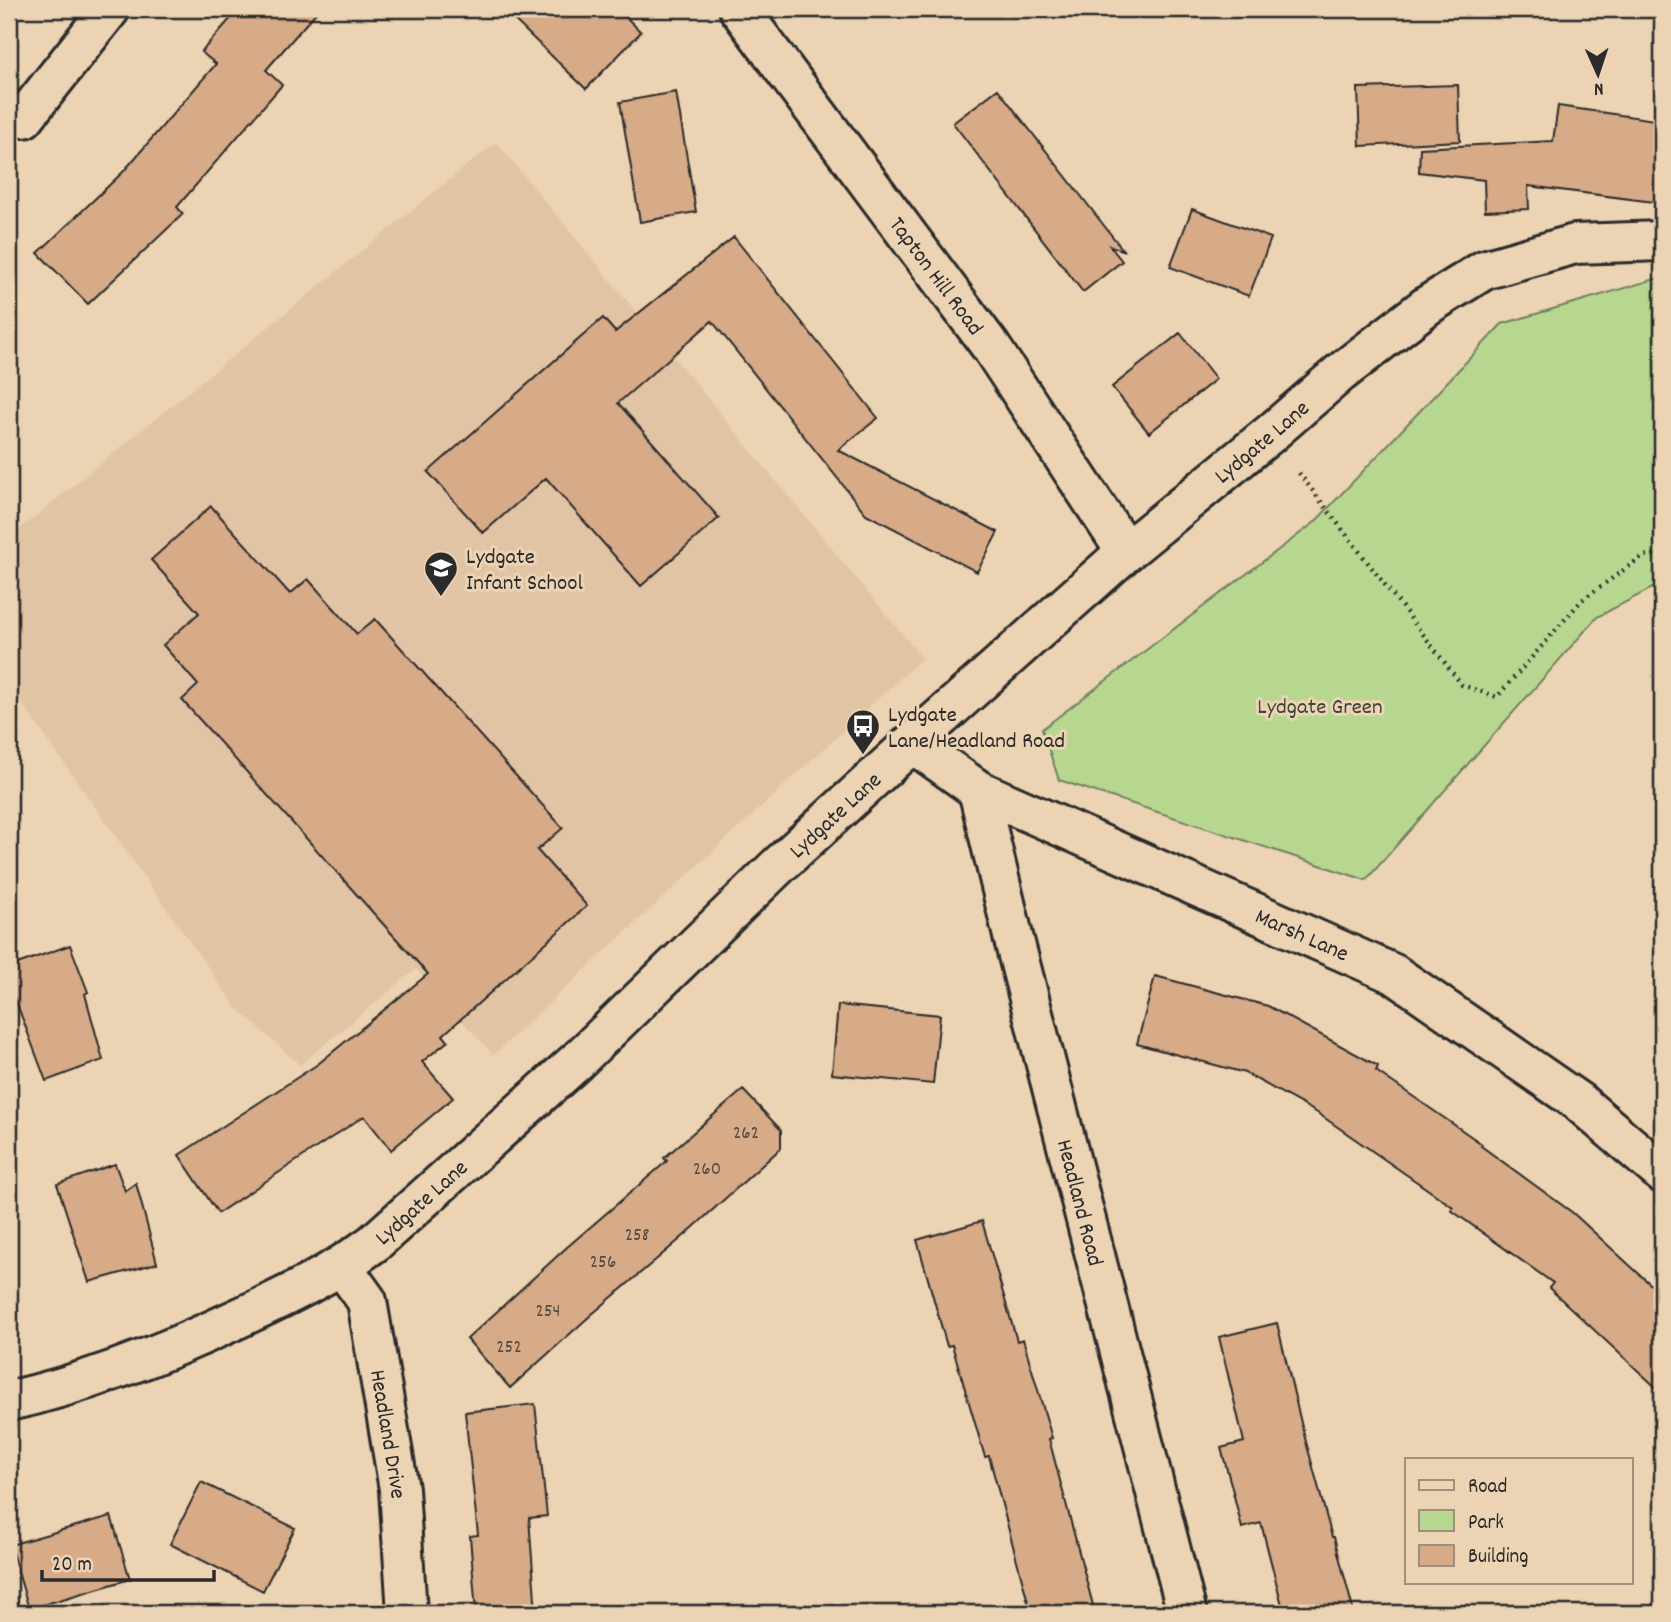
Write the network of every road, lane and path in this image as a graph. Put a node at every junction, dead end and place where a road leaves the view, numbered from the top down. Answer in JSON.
{"nodes":[{"id":1,"x":110,"y":9,"type":"edge"},
{"id":2,"x":740,"y":9,"type":"edge"},
{"id":3,"x":24,"y":118,"type":"dead end"},
{"id":4,"x":1662,"y":241,"type":"edge"},
{"id":5,"x":1270,"y":435,"type":"junction"},
{"id":6,"x":1126,"y":552,"type":"junction"},
{"id":7,"x":1662,"y":554,"type":"edge"},
{"id":8,"x":912,"y":743,"type":"junction"},
{"id":9,"x":978,"y":790,"type":"junction"},
{"id":10,"x":1662,"y":1173,"type":"edge"},
{"id":11,"x":342,"y":1266,"type":"junction"},
{"id":12,"x":9,"y":1401,"type":"edge"},
{"id":13,"x":407,"y":1613,"type":"edge"},
{"id":14,"x":1187,"y":1613,"type":"edge"}],
"edges":[{"from":1,"to":3,"type":"street"},
{"from":2,"to":6,"type":"street","name":"Tapton Hill Road"},
{"from":4,"to":5,"type":"street","name":"Lydgate Lane"},
{"from":5,"to":6,"type":"street","name":"Lydgate Lane"},
{"from":5,"to":7,"type":"path"},
{"from":6,"to":8,"type":"street","name":"Lydgate Lane"},
{"from":8,"to":9,"type":"street","name":"Marsh Lane"},
{"from":8,"to":11,"type":"street","name":"Lydgate Lane"},
{"from":9,"to":10,"type":"street","name":"Marsh Lane"},
{"from":9,"to":14,"type":"street","name":"Headland Road"},
{"from":11,"to":12,"type":"street","name":"Lydgate Lane"},
{"from":11,"to":13,"type":"street","name":"Headland Drive"}]}
